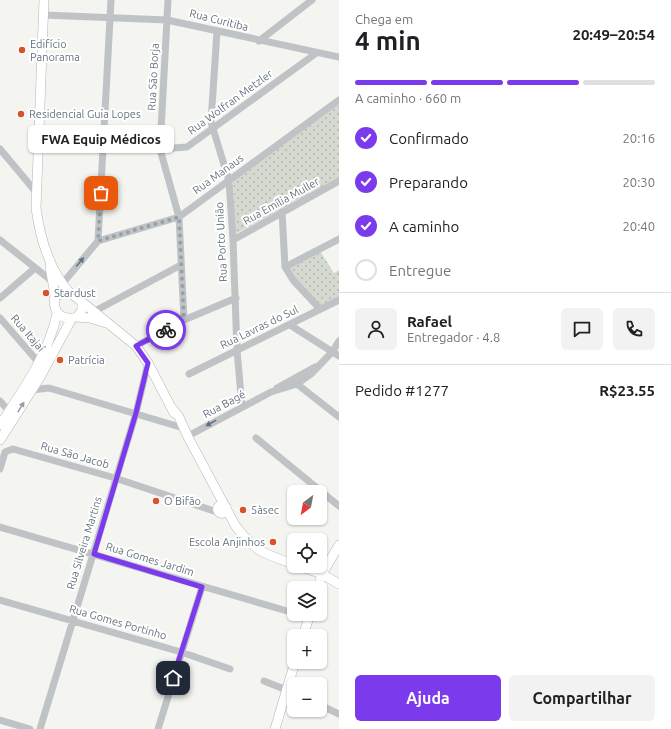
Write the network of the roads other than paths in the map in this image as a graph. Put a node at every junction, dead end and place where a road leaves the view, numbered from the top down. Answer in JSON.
{"nodes":[{"id":1,"x":44,"y":0,"type":"edge"},
{"id":2,"x":111,"y":0,"type":"edge"},
{"id":3,"x":168,"y":0,"type":"edge"},
{"id":4,"x":312,"y":0,"type":"edge"},
{"id":5,"x":44,"y":15,"type":"junction"},
{"id":6,"x":110,"y":17,"type":"junction"},
{"id":7,"x":167,"y":20,"type":"junction"},
{"id":8,"x":217,"y":31,"type":"junction"},
{"id":9,"x":259,"y":41,"type":"junction"},
{"id":10,"x":315,"y":54,"type":"junction"},
{"id":11,"x":339,"y":57,"type":"edge"},
{"id":12,"x":338,"y":101,"type":"edge"},
{"id":13,"x":212,"y":129,"type":"junction"},
{"id":14,"x":103,"y":145,"type":"junction"},
{"id":15,"x":0,"y":149,"type":"edge"},
{"id":16,"x":160,"y":149,"type":"junction"},
{"id":17,"x":229,"y":180,"type":"junction"},
{"id":18,"x":339,"y":182,"type":"edge"},
{"id":19,"x":36,"y":192,"type":"junction"},
{"id":20,"x":282,"y":212,"type":"junction"},
{"id":21,"x":179,"y":217,"type":"junction"},
{"id":22,"x":339,"y":239,"type":"edge"},
{"id":23,"x":0,"y":240,"type":"edge"},
{"id":24,"x":233,"y":240,"type":"junction"},
{"id":25,"x":98,"y":241,"type":"junction"},
{"id":26,"x":49,"y":260,"type":"junction"},
{"id":27,"x":181,"y":265,"type":"junction"},
{"id":28,"x":285,"y":267,"type":"junction"},
{"id":29,"x":35,"y":268,"type":"junction"},
{"id":30,"x":52,"y":281,"type":"junction"},
{"id":31,"x":62,"y":284,"type":"junction"},
{"id":32,"x":69,"y":292,"type":"junction"},
{"id":33,"x":55,"y":296,"type":"junction"},
{"id":34,"x":0,"y":298,"type":"edge"},
{"id":35,"x":236,"y":298,"type":"junction"},
{"id":36,"x":339,"y":300,"type":"edge"},
{"id":37,"x":82,"y":302,"type":"junction"},
{"id":38,"x":320,"y":309,"type":"junction"},
{"id":39,"x":95,"y":311,"type":"junction"},
{"id":40,"x":57,"y":314,"type":"junction"},
{"id":41,"x":0,"y":318,"type":"edge"},
{"id":42,"x":75,"y":318,"type":"junction"},
{"id":43,"x":184,"y":320,"type":"junction"},
{"id":44,"x":113,"y":325,"type":"junction"},
{"id":45,"x":290,"y":325,"type":"junction"},
{"id":46,"x":339,"y":341,"type":"edge"},
{"id":47,"x":136,"y":346,"type":"junction"},
{"id":48,"x":237,"y":350,"type":"junction"},
{"id":49,"x":333,"y":351,"type":"junction"},
{"id":50,"x":339,"y":356,"type":"edge"},
{"id":51,"x":39,"y":363,"type":"junction"},
{"id":52,"x":148,"y":363,"type":"junction"},
{"id":53,"x":318,"y":366,"type":"junction"},
{"id":54,"x":189,"y":374,"type":"dead end"},
{"id":55,"x":40,"y":377,"type":"junction"},
{"id":56,"x":297,"y":384,"type":"junction"},
{"id":57,"x":49,"y":388,"type":"junction"},
{"id":58,"x":32,"y":390,"type":"junction"},
{"id":59,"x":271,"y":392,"type":"junction"},
{"id":60,"x":0,"y":401,"type":"edge"},
{"id":61,"x":242,"y":406,"type":"junction"},
{"id":62,"x":172,"y":408,"type":"junction"},
{"id":63,"x":9,"y":411,"type":"junction"},
{"id":64,"x":136,"y":413,"type":"junction"},
{"id":65,"x":339,"y":417,"type":"edge"},
{"id":66,"x":0,"y":425,"type":"edge"},
{"id":67,"x":180,"y":427,"type":"junction"},
{"id":68,"x":188,"y":436,"type":"junction"},
{"id":69,"x":256,"y":438,"type":"dead end"},
{"id":70,"x":0,"y":440,"type":"edge"},
{"id":71,"x":0,"y":469,"type":"edge"},
{"id":72,"x":115,"y":478,"type":"junction"},
{"id":73,"x":339,"y":506,"type":"edge"},
{"id":74,"x":221,"y":509,"type":"junction"},
{"id":75,"x":0,"y":527,"type":"edge"},
{"id":76,"x":339,"y":545,"type":"edge"},
{"id":77,"x":94,"y":554,"type":"junction"},
{"id":78,"x":287,"y":562,"type":"edge"},
{"id":79,"x":319,"y":573,"type":"edge"},
{"id":80,"x":322,"y":574,"type":"junction"},
{"id":81,"x":320,"y":581,"type":"edge"},
{"id":82,"x":339,"y":584,"type":"edge"},
{"id":83,"x":202,"y":587,"type":"junction"},
{"id":84,"x":0,"y":600,"type":"edge"},
{"id":85,"x":287,"y":611,"type":"edge"},
{"id":86,"x":72,"y":621,"type":"junction"},
{"id":87,"x":181,"y":652,"type":"junction"},
{"id":88,"x":230,"y":669,"type":"dead end"},
{"id":89,"x":264,"y":681,"type":"dead end"},
{"id":90,"x":287,"y":691,"type":"edge"},
{"id":91,"x":287,"y":699,"type":"edge"},
{"id":92,"x":327,"y":708,"type":"edge"},
{"id":93,"x":339,"y":714,"type":"edge"},
{"id":94,"x":0,"y":720,"type":"edge"},
{"id":95,"x":30,"y":729,"type":"edge"},
{"id":96,"x":40,"y":729,"type":"edge"},
{"id":97,"x":158,"y":729,"type":"edge"},
{"id":98,"x":275,"y":729,"type":"edge"}],
"edges":[{"from":1,"to":5,"type":"main road"},
{"from":2,"to":6,"type":"street"},
{"from":3,"to":7,"type":"street","name":"Rua São Borja"},
{"from":4,"to":9,"type":"street"},
{"from":5,"to":6,"type":"street","name":"Rua Curitiba"},
{"from":5,"to":19,"type":"main road"},
{"from":6,"to":7,"type":"street","name":"Rua Curitiba"},
{"from":6,"to":14,"type":"street"},
{"from":7,"to":8,"type":"street","name":"Rua Curitiba"},
{"from":7,"to":16,"type":"street","name":"Rua São Borja"},
{"from":8,"to":9,"type":"street","name":"Rua Curitiba"},
{"from":8,"to":13,"type":"street","name":"Rua Porto União"},
{"from":9,"to":10,"type":"street","name":"Rua Curitiba"},
{"from":10,"to":11,"type":"street","name":"Rua Curitiba"},
{"from":10,"to":13,"type":"street","name":"Rua Wolfran Metzler"},
{"from":12,"to":17,"type":"street","name":"Rua Manaus"},
{"from":13,"to":16,"type":"street","name":"Rua Wolfran Metzler"},
{"from":13,"to":17,"type":"street","name":"Rua Porto União"},
{"from":14,"to":16,"type":"street","name":"Rua Wolfran Metzler"},
{"from":14,"to":25,"type":"street"},
{"from":15,"to":19,"type":"street"},
{"from":16,"to":21,"type":"street","name":"Rua São Borja"},
{"from":17,"to":21,"type":"street","name":"Rua Manaus"},
{"from":17,"to":24,"type":"street","name":"Rua Porto União"},
{"from":18,"to":20,"type":"street","name":"Rua Emília Muller"},
{"from":19,"to":26,"type":"main road"},
{"from":20,"to":24,"type":"street","name":"Rua Emília Muller"},
{"from":20,"to":28,"type":"street"},
{"from":21,"to":25,"type":"street","name":"Rua Manaus"},
{"from":21,"to":27,"type":"street","name":"Rua São Borja"},
{"from":22,"to":28,"type":"street"},
{"from":23,"to":29,"type":"street"},
{"from":24,"to":35,"type":"street","name":"Rua Porto União"},
{"from":31,"to":25,"type":"street","one_way":true},
{"from":26,"to":30,"type":"main road"},
{"from":26,"to":31,"type":"main road"},
{"from":27,"to":39,"type":"street"},
{"from":27,"to":43,"type":"street","name":"Rua São Borja"},
{"from":28,"to":38,"type":"street"},
{"from":29,"to":30,"type":"street"},
{"from":29,"to":34,"type":"street"},
{"from":30,"to":31,"type":"street"},
{"from":30,"to":33,"type":"main road"},
{"from":31,"to":32,"type":"main road"},
{"from":32,"to":33,"type":"main road"},
{"from":32,"to":37,"type":"main road"},
{"from":33,"to":40,"type":"main road"},
{"from":35,"to":43,"type":"street"},
{"from":35,"to":48,"type":"street","name":"Rua Porto União"},
{"from":36,"to":38,"type":"street","name":"Rua Lavras do Sul"},
{"from":37,"to":39,"type":"main road"},
{"from":37,"to":42,"type":"main road"},
{"from":38,"to":45,"type":"street","name":"Rua Lavras do Sul"},
{"from":39,"to":44,"type":"main road"},
{"from":40,"to":42,"type":"main road"},
{"from":40,"to":51,"type":"main road"},
{"from":41,"to":51,"type":"street","name":"Rua Itajaí"},
{"from":42,"to":44,"type":"main road"},
{"from":42,"to":55,"type":"main road"},
{"from":43,"to":47,"type":"street"},
{"from":44,"to":47,"type":"main road"},
{"from":45,"to":48,"type":"street","name":"Rua Lavras do Sul"},
{"from":45,"to":49,"type":"street"},
{"from":46,"to":49,"type":"street","name":"Rua Bagé"},
{"from":47,"to":52,"type":"main road"},
{"from":48,"to":54,"type":"street","name":"Rua Lavras do Sul"},
{"from":48,"to":61,"type":"street","name":"Rua Porto União"},
{"from":49,"to":50,"type":"street"},
{"from":49,"to":53,"type":"street","name":"Rua Bagé"},
{"from":51,"to":63,"type":"main road"},
{"from":52,"to":62,"type":"main road"},
{"from":52,"to":64,"type":"street","name":"Rua Silveira Martins"},
{"from":53,"to":56,"type":"street","name":"Rua Bagé"},
{"from":53,"to":59,"type":"street","name":"Rua Bagé"},
{"from":55,"to":57,"type":"street"},
{"from":55,"to":58,"type":"main road"},
{"from":56,"to":59,"type":"street","name":"Rua Bagé"},
{"from":56,"to":65,"type":"street"},
{"from":57,"to":58,"type":"street"},
{"from":57,"to":64,"type":"street"},
{"from":70,"to":58,"type":"main road","one_way":true},
{"from":59,"to":61,"type":"street","name":"Rua Bagé"},
{"from":60,"to":63,"type":"street"},
{"from":61,"to":68,"type":"street","name":"Rua Bagé","one_way":true},
{"from":62,"to":67,"type":"main road"},
{"from":62,"to":68,"type":"main road"},
{"from":63,"to":66,"type":"main road"},
{"from":64,"to":67,"type":"street"},
{"from":64,"to":72,"type":"street","name":"Rua Silveira Martins"},
{"from":67,"to":68,"type":"main road"},
{"from":68,"to":74,"type":"main road"},
{"from":69,"to":73,"type":"street"},
{"from":71,"to":72,"type":"street","name":"Rua São Jacob"},
{"from":72,"to":74,"type":"street","name":"Rua São Jacob"},
{"from":72,"to":77,"type":"street","name":"Rua Silveira Martins"},
{"from":74,"to":78,"type":"main road"},
{"from":75,"to":77,"type":"street","name":"Rua Gomes Jardim"},
{"from":76,"to":80,"type":"main road"},
{"from":77,"to":83,"type":"street","name":"Rua Gomes Jardim"},
{"from":77,"to":86,"type":"street","name":"Rua Silveira Martins"},
{"from":79,"to":80,"type":"main road"},
{"from":80,"to":81,"type":"main road"},
{"from":80,"to":82,"type":"main road"},
{"from":83,"to":85,"type":"street","name":"Rua Gomes Jardim"},
{"from":83,"to":87,"type":"street"},
{"from":84,"to":86,"type":"street","name":"Rua Gomes Portinho"},
{"from":86,"to":87,"type":"street","name":"Rua Gomes Portinho"},
{"from":86,"to":96,"type":"street","name":"Rua Silveira Martins"},
{"from":87,"to":88,"type":"street","name":"Rua Gomes Portinho"},
{"from":87,"to":97,"type":"street"},
{"from":89,"to":90,"type":"street"},
{"from":91,"to":98,"type":"main road"},
{"from":92,"to":93,"type":"street"},
{"from":94,"to":95,"type":"street"}]}
